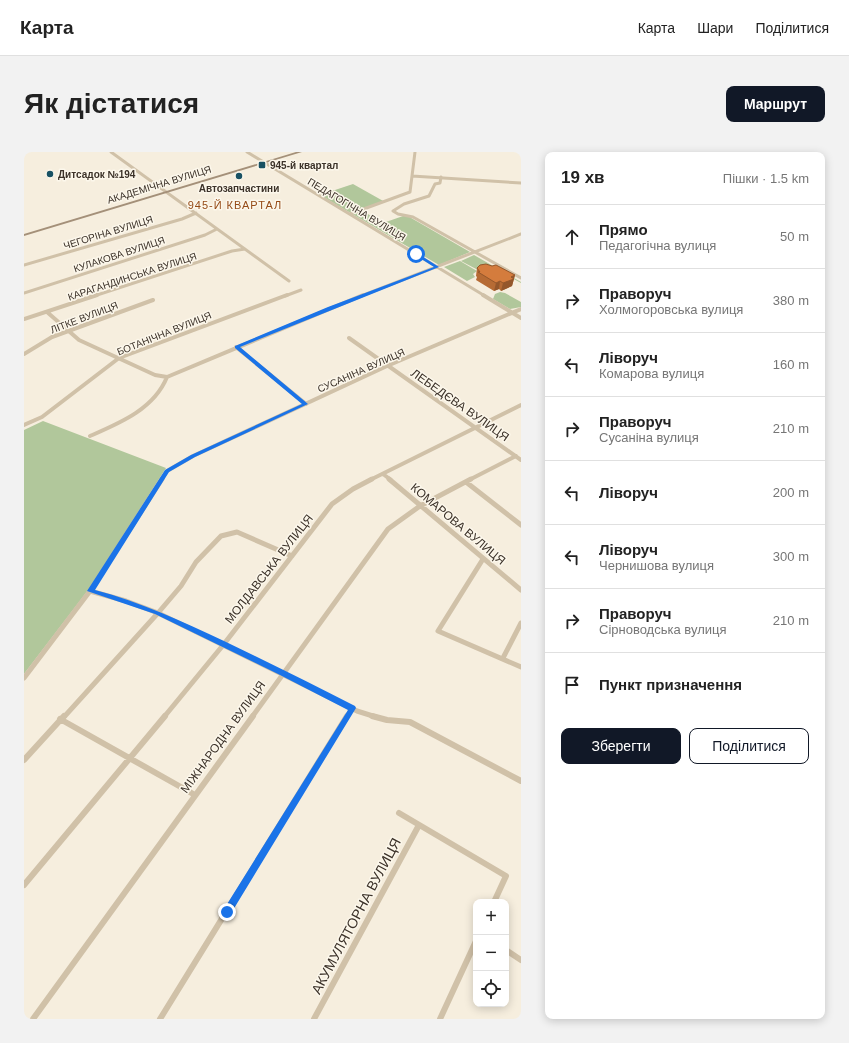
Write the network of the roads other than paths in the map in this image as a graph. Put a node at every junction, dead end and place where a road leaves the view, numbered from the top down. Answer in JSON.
{"nodes":[{"id":1,"x":111,"y":152,"type":"edge"},
{"id":2,"x":247,"y":152,"type":"edge"},
{"id":3,"x":300,"y":152,"type":"edge"},
{"id":4,"x":415,"y":152,"type":"edge"},
{"id":5,"x":264,"y":162,"type":"junction"},
{"id":6,"x":412,"y":176,"type":"junction"},
{"id":7,"x":441,"y":177,"type":"junction"},
{"id":8,"x":521,"y":183,"type":"edge"},
{"id":9,"x":166,"y":192,"type":"junction"},
{"id":10,"x":196,"y":213,"type":"junction"},
{"id":11,"x":350,"y":214,"type":"junction"},
{"id":12,"x":217,"y":229,"type":"junction"},
{"id":13,"x":521,"y":234,"type":"edge"},
{"id":14,"x":24,"y":235,"type":"edge"},
{"id":15,"x":245,"y":249,"type":"junction"},
{"id":16,"x":473,"y":253,"type":"junction"},
{"id":17,"x":24,"y":265,"type":"edge"},
{"id":18,"x":437,"y":267,"type":"junction"},
{"id":19,"x":521,"y":278,"type":"edge"},
{"id":20,"x":289,"y":281,"type":"dead end"},
{"id":21,"x":301,"y":290,"type":"dead end"},
{"id":22,"x":24,"y":293,"type":"edge"},
{"id":23,"x":153,"y":300,"type":"dead end"},
{"id":24,"x":521,"y":309,"type":"edge"},
{"id":25,"x":47,"y":312,"type":"junction"},
{"id":26,"x":512,"y":313,"type":"junction"},
{"id":27,"x":521,"y":318,"type":"edge"},
{"id":28,"x":24,"y":319,"type":"edge"},
{"id":29,"x":66,"y":331,"type":"junction"},
{"id":30,"x":349,"y":338,"type":"dead end"},
{"id":31,"x":236,"y":347,"type":"junction"},
{"id":32,"x":24,"y":354,"type":"edge"},
{"id":33,"x":119,"y":358,"type":"junction"},
{"id":34,"x":387,"y":366,"type":"junction"},
{"id":35,"x":167,"y":377,"type":"junction"},
{"id":36,"x":306,"y":404,"type":"junction"},
{"id":37,"x":521,"y":405,"type":"edge"},
{"id":38,"x":24,"y":425,"type":"edge"},
{"id":39,"x":476,"y":428,"type":"junction"},
{"id":40,"x":90,"y":436,"type":"dead end"},
{"id":41,"x":518,"y":458,"type":"edge"},
{"id":42,"x":383,"y":474,"type":"junction"},
{"id":43,"x":466,"y":482,"type":"junction"},
{"id":44,"x":420,"y":506,"type":"junction"},
{"id":45,"x":521,"y":524,"type":"edge"},
{"id":46,"x":292,"y":556,"type":"junction"},
{"id":47,"x":483,"y":559,"type":"junction"},
{"id":48,"x":521,"y":590,"type":"edge"},
{"id":49,"x":90,"y":591,"type":"junction"},
{"id":50,"x":158,"y":613,"type":"junction"},
{"id":51,"x":521,"y":623,"type":"edge"},
{"id":52,"x":224,"y":644,"type":"junction"},
{"id":53,"x":503,"y":658,"type":"junction"},
{"id":54,"x":521,"y":667,"type":"edge"},
{"id":55,"x":283,"y":673,"type":"junction"},
{"id":56,"x":24,"y":678,"type":"edge"},
{"id":57,"x":352,"y":708,"type":"junction"},
{"id":58,"x":60,"y":718,"type":"junction"},
{"id":59,"x":129,"y":758,"type":"junction"},
{"id":60,"x":24,"y":760,"type":"edge"},
{"id":61,"x":521,"y":781,"type":"edge"},
{"id":62,"x":195,"y":795,"type":"junction"},
{"id":63,"x":399,"y":813,"type":"dead end"},
{"id":64,"x":419,"y":825,"type":"junction"},
{"id":65,"x":24,"y":885,"type":"edge"},
{"id":66,"x":495,"y":899,"type":"edge"},
{"id":67,"x":473,"y":948,"type":"edge"},
{"id":68,"x":509,"y":952,"type":"edge"},
{"id":69,"x":521,"y":960,"type":"edge"},
{"id":70,"x":33,"y":1019,"type":"edge"},
{"id":71,"x":160,"y":1019,"type":"edge"},
{"id":72,"x":314,"y":1019,"type":"edge"},
{"id":73,"x":440,"y":1019,"type":"edge"}],
"edges":[{"from":1,"to":9,"type":"street"},
{"from":2,"to":5,"type":"street","name":"ПЕДАГОГІЧНА ВУЛИЦЯ"},
{"from":3,"to":5,"type":"main road","name":"АКАДЕМІЧНА ВУЛИЦЯ"},
{"from":4,"to":6,"type":"street"},
{"from":5,"to":9,"type":"main road","name":"АКАДЕМІЧНА ВУЛИЦЯ"},
{"from":5,"to":11,"type":"street","name":"ПЕДАГОГІЧНА ВУЛИЦЯ"},
{"from":6,"to":7,"type":"street"},
{"from":6,"to":11,"type":"street"},
{"from":7,"to":8,"type":"street"},
{"from":7,"to":16,"type":"street","name":"ПЕДАГОГІЧНА ВУЛИЦЯ"},
{"from":9,"to":10,"type":"street"},
{"from":9,"to":14,"type":"main road","name":"АКАДЕМІЧНА ВУЛИЦЯ"},
{"from":10,"to":12,"type":"street"},
{"from":10,"to":17,"type":"street","name":"ЧЕГОРІНА ВУЛИЦЯ"},
{"from":11,"to":18,"type":"street","name":"ПЕДАГОГІЧНА ВУЛИЦЯ"},
{"from":12,"to":15,"type":"street"},
{"from":12,"to":22,"type":"street","name":"КУЛАКОВА ВУЛИЦЯ"},
{"from":13,"to":16,"type":"street"},
{"from":15,"to":20,"type":"street"},
{"from":15,"to":25,"type":"street","name":"КАРАГАНДИНСЬКА ВУЛИЦЯ"},
{"from":16,"to":18,"type":"street"},
{"from":16,"to":19,"type":"street","name":"ПЕДАГОГІЧНА ВУЛИЦЯ"},
{"from":18,"to":26,"type":"street","name":"ПЕДАГОГІЧНА ВУЛИЦЯ"},
{"from":18,"to":31,"type":"street"},
{"from":21,"to":33,"type":"street","name":"БОТАНІЧНА ВУЛИЦЯ"},
{"from":23,"to":29,"type":"street","name":"ЛІТКЕ ВУЛИЦЯ"},
{"from":24,"to":26,"type":"street","name":"СУСАНІНА ВУЛИЦЯ"},
{"from":25,"to":28,"type":"street","name":"КАРАГАНДИНСЬКА ВУЛИЦЯ"},
{"from":25,"to":29,"type":"street"},
{"from":26,"to":27,"type":"street","name":"ПЕДАГОГІЧНА ВУЛИЦЯ"},
{"from":26,"to":34,"type":"street","name":"СУСАНІНА ВУЛИЦЯ"},
{"from":29,"to":32,"type":"street","name":"ЛІТКЕ ВУЛИЦЯ"},
{"from":29,"to":33,"type":"street"},
{"from":30,"to":34,"type":"street","name":"ЛЕБЕДЄВА ВУЛИЦЯ"},
{"from":31,"to":35,"type":"street"},
{"from":31,"to":36,"type":"street"},
{"from":33,"to":35,"type":"street"},
{"from":33,"to":38,"type":"street","name":"БОТАНІЧНА ВУЛИЦЯ"},
{"from":34,"to":36,"type":"street","name":"СУСАНІНА ВУЛИЦЯ"},
{"from":34,"to":39,"type":"street","name":"ЛЕБЕДЄВА ВУЛИЦЯ"},
{"from":35,"to":40,"type":"street"},
{"from":36,"to":49,"type":"street","name":"СУСАНІНА ВУЛИЦЯ"},
{"from":37,"to":39,"type":"street","name":"МОЛДАВСЬКА ВУЛИЦЯ"},
{"from":39,"to":41,"type":"street","name":"ЛЕБЕДЄВА ВУЛИЦЯ"},
{"from":39,"to":42,"type":"street","name":"МОЛДАВСЬКА ВУЛИЦЯ"},
{"from":41,"to":43,"type":"street","name":"МІЖНАРОДНА ВУЛИЦЯ"},
{"from":42,"to":44,"type":"street","name":"КОМАРОВА ВУЛИЦЯ"},
{"from":42,"to":46,"type":"street","name":"МОЛДАВСЬКА ВУЛИЦЯ"},
{"from":43,"to":44,"type":"street","name":"МІЖНАРОДНА ВУЛИЦЯ"},
{"from":43,"to":45,"type":"street"},
{"from":44,"to":47,"type":"street","name":"КОМАРОВА ВУЛИЦЯ"},
{"from":44,"to":55,"type":"street","name":"МІЖНАРОДНА ВУЛИЦЯ"},
{"from":46,"to":50,"type":"street"},
{"from":46,"to":52,"type":"street","name":"МОЛДАВСЬКА ВУЛИЦЯ"},
{"from":47,"to":48,"type":"street","name":"КОМАРОВА ВУЛИЦЯ"},
{"from":47,"to":53,"type":"street"},
{"from":49,"to":50,"type":"street"},
{"from":49,"to":56,"type":"street"},
{"from":50,"to":52,"type":"street"},
{"from":50,"to":58,"type":"street"},
{"from":51,"to":53,"type":"street"},
{"from":52,"to":55,"type":"street"},
{"from":52,"to":59,"type":"street","name":"МОЛДАВСЬКА ВУЛИЦЯ"},
{"from":53,"to":54,"type":"street"},
{"from":55,"to":57,"type":"street"},
{"from":55,"to":62,"type":"street","name":"МІЖНАРОДНА ВУЛИЦЯ"},
{"from":57,"to":61,"type":"street"},
{"from":57,"to":71,"type":"street"},
{"from":58,"to":59,"type":"street"},
{"from":58,"to":60,"type":"street"},
{"from":59,"to":62,"type":"street"},
{"from":59,"to":65,"type":"street","name":"МОЛДАВСЬКА ВУЛИЦЯ"},
{"from":62,"to":70,"type":"street","name":"МІЖНАРОДНА ВУЛИЦЯ"},
{"from":63,"to":64,"type":"street"},
{"from":64,"to":66,"type":"street"},
{"from":64,"to":72,"type":"street","name":"АКУМУЛЯТОРНА ВУЛИЦЯ"},
{"from":67,"to":73,"type":"street"},
{"from":68,"to":69,"type":"street"}]}
